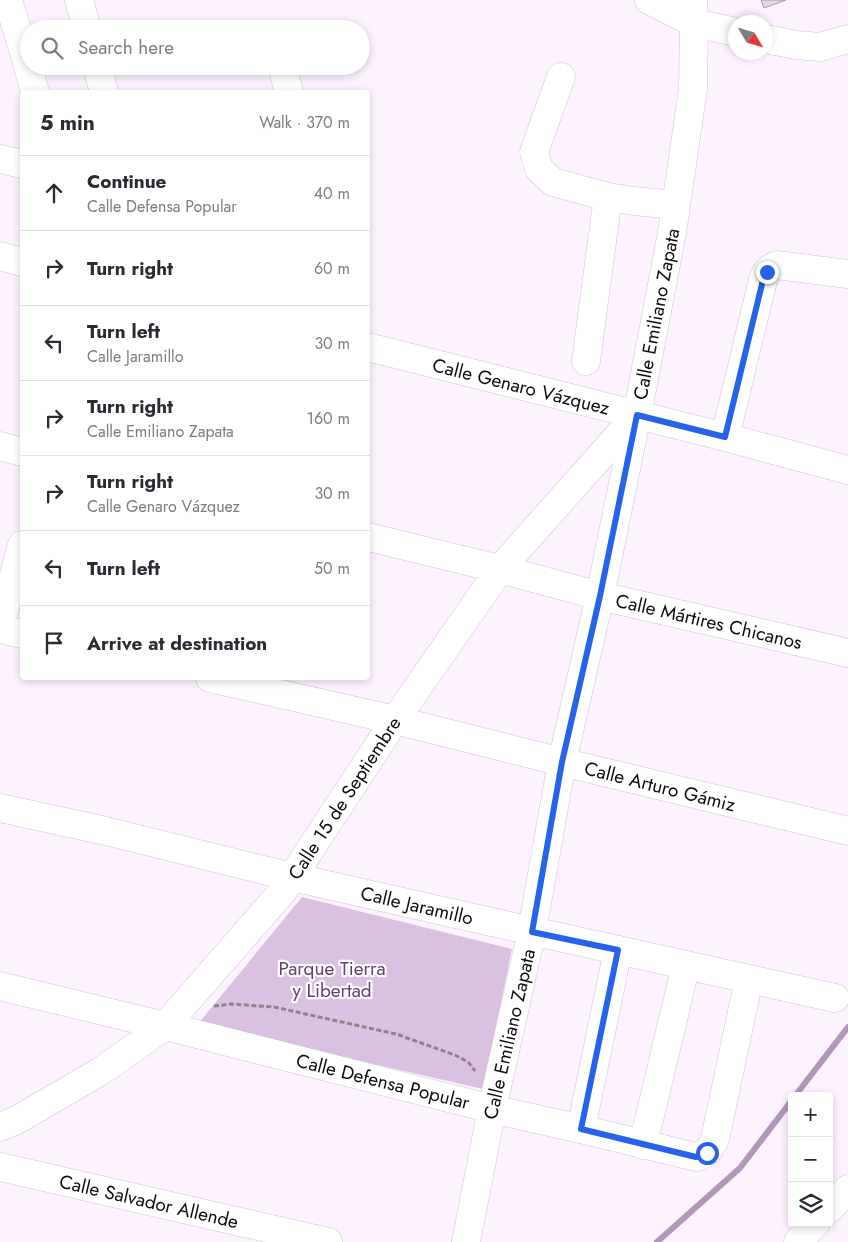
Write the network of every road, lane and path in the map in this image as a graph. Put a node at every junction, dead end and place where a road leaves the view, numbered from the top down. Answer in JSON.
{"nodes":[{"id":1,"x":8,"y":0,"type":"edge"},
{"id":2,"x":79,"y":0,"type":"edge"},
{"id":3,"x":649,"y":0,"type":"edge"},
{"id":4,"x":694,"y":11,"type":"edge"},
{"id":5,"x":85,"y":20,"type":"edge"},
{"id":6,"x":728,"y":28,"type":"edge"},
{"id":7,"x":20,"y":39,"type":"edge"},
{"id":8,"x":848,"y":39,"type":"edge"},
{"id":9,"x":773,"y":40,"type":"edge"},
{"id":10,"x":30,"y":75,"type":"edge"},
{"id":11,"x":99,"y":75,"type":"edge"},
{"id":12,"x":284,"y":75,"type":"edge"},
{"id":13,"x":561,"y":77,"type":"dead end"},
{"id":14,"x":34,"y":90,"type":"edge"},
{"id":15,"x":103,"y":90,"type":"edge"},
{"id":16,"x":288,"y":90,"type":"edge"},
{"id":17,"x":0,"y":159,"type":"edge"},
{"id":18,"x":20,"y":164,"type":"edge"},
{"id":19,"x":608,"y":196,"type":"junction"},
{"id":20,"x":676,"y":205,"type":"junction"},
{"id":21,"x":0,"y":256,"type":"edge"},
{"id":22,"x":20,"y":261,"type":"edge"},
{"id":23,"x":848,"y":274,"type":"edge"},
{"id":24,"x":370,"y":348,"type":"edge"},
{"id":25,"x":586,"y":361,"type":"dead end"},
{"id":26,"x":637,"y":415,"type":"junction"},
{"id":27,"x":725,"y":437,"type":"junction"},
{"id":28,"x":0,"y":446,"type":"edge"},
{"id":29,"x":20,"y":451,"type":"edge"},
{"id":30,"x":848,"y":470,"type":"edge"},
{"id":31,"x":370,"y":537,"type":"edge"},
{"id":32,"x":20,"y":552,"type":"edge"},
{"id":33,"x":500,"y":569,"type":"junction"},
{"id":34,"x":600,"y":596,"type":"junction"},
{"id":35,"x":0,"y":625,"type":"edge"},
{"id":36,"x":0,"y":629,"type":"edge"},
{"id":37,"x":20,"y":634,"type":"edge"},
{"id":38,"x":848,"y":653,"type":"edge"},
{"id":39,"x":219,"y":680,"type":"edge"},
{"id":40,"x":396,"y":720,"type":"junction"},
{"id":41,"x":562,"y":762,"type":"junction"},
{"id":42,"x":0,"y":808,"type":"edge"},
{"id":43,"x":848,"y":831,"type":"edge"},
{"id":44,"x":292,"y":877,"type":"junction"},
{"id":45,"x":532,"y":932,"type":"junction"},
{"id":46,"x":618,"y":950,"type":"junction"},
{"id":47,"x":686,"y":965,"type":"junction"},
{"id":48,"x":749,"y":979,"type":"junction"},
{"id":49,"x":0,"y":986,"type":"edge"},
{"id":50,"x":836,"y":998,"type":"dead end"},
{"id":51,"x":206,"y":1007,"type":"dead end"},
{"id":52,"x":165,"y":1026,"type":"junction"},
{"id":53,"x":476,"y":1075,"type":"dead end"},
{"id":54,"x":492,"y":1109,"type":"junction"},
{"id":55,"x":0,"y":1127,"type":"edge"},
{"id":56,"x":581,"y":1129,"type":"junction"},
{"id":57,"x":643,"y":1145,"type":"junction"},
{"id":58,"x":0,"y":1167,"type":"edge"},
{"id":59,"x":848,"y":1189,"type":"edge"},
{"id":60,"x":833,"y":1205,"type":"edge"},
{"id":61,"x":812,"y":1227,"type":"edge"},
{"id":62,"x":328,"y":1242,"type":"edge"},
{"id":63,"x":466,"y":1242,"type":"edge"},
{"id":64,"x":798,"y":1242,"type":"edge"}],
"edges":[{"from":1,"to":7,"type":"street"},
{"from":2,"to":5,"type":"street"},
{"from":3,"to":4,"type":"street"},
{"from":4,"to":6,"type":"street"},
{"from":4,"to":20,"type":"street","name":"Calle Emiliano Zapata"},
{"from":8,"to":9,"type":"street"},
{"from":10,"to":14,"type":"street"},
{"from":11,"to":15,"type":"street"},
{"from":12,"to":16,"type":"street"},
{"from":13,"to":19,"type":"street"},
{"from":17,"to":18,"type":"street"},
{"from":19,"to":20,"type":"street"},
{"from":19,"to":25,"type":"street"},
{"from":20,"to":26,"type":"street","name":"Calle Emiliano Zapata"},
{"from":21,"to":22,"type":"street"},
{"from":23,"to":27,"type":"street"},
{"from":24,"to":26,"type":"street","name":"Calle Genaro Vázquez"},
{"from":26,"to":27,"type":"street","name":"Calle Genaro Vázquez"},
{"from":26,"to":33,"type":"street","name":"Calle 15 de Septiembre"},
{"from":26,"to":34,"type":"street","name":"Calle Emiliano Zapata"},
{"from":27,"to":30,"type":"street","name":"Calle Genaro Vázquez"},
{"from":28,"to":29,"type":"street"},
{"from":31,"to":33,"type":"street","name":"Calle Mártires Chicanos"},
{"from":32,"to":35,"type":"street"},
{"from":33,"to":34,"type":"street","name":"Calle Mártires Chicanos"},
{"from":33,"to":40,"type":"street","name":"Calle 15 de Septiembre"},
{"from":34,"to":38,"type":"street","name":"Calle Mártires Chicanos"},
{"from":34,"to":41,"type":"street","name":"Calle Emiliano Zapata"},
{"from":36,"to":37,"type":"street"},
{"from":39,"to":40,"type":"street","name":"Calle Arturo Gámiz"},
{"from":40,"to":41,"type":"street","name":"Calle Arturo Gámiz"},
{"from":40,"to":44,"type":"street","name":"Calle 15 de Septiembre"},
{"from":41,"to":43,"type":"street","name":"Calle Arturo Gámiz"},
{"from":41,"to":45,"type":"street","name":"Calle Emiliano Zapata"},
{"from":42,"to":44,"type":"street","name":"Calle Jaramillo"},
{"from":44,"to":45,"type":"street","name":"Calle Jaramillo"},
{"from":44,"to":52,"type":"street","name":"Calle 15 de Septiembre"},
{"from":45,"to":46,"type":"street","name":"Calle Jaramillo"},
{"from":45,"to":54,"type":"street","name":"Calle Emiliano Zapata"},
{"from":46,"to":47,"type":"street","name":"Calle Jaramillo"},
{"from":46,"to":56,"type":"street"},
{"from":47,"to":48,"type":"street","name":"Calle Jaramillo"},
{"from":47,"to":57,"type":"street"},
{"from":48,"to":50,"type":"street","name":"Calle Jaramillo"},
{"from":48,"to":57,"type":"street","name":"Calle Defensa Popular"},
{"from":49,"to":52,"type":"street","name":"Calle Defensa Popular"},
{"from":51,"to":53,"type":"path"},
{"from":52,"to":54,"type":"street","name":"Calle Defensa Popular"},
{"from":52,"to":55,"type":"street","name":"Calle 15 de Septiembre"},
{"from":54,"to":56,"type":"street","name":"Calle Defensa Popular"},
{"from":54,"to":63,"type":"street","name":"Calle Emiliano Zapata"},
{"from":56,"to":57,"type":"street","name":"Calle Defensa Popular"},
{"from":58,"to":62,"type":"street","name":"Calle Salvador Allende"},
{"from":59,"to":60,"type":"street"},
{"from":61,"to":64,"type":"street"}]}
